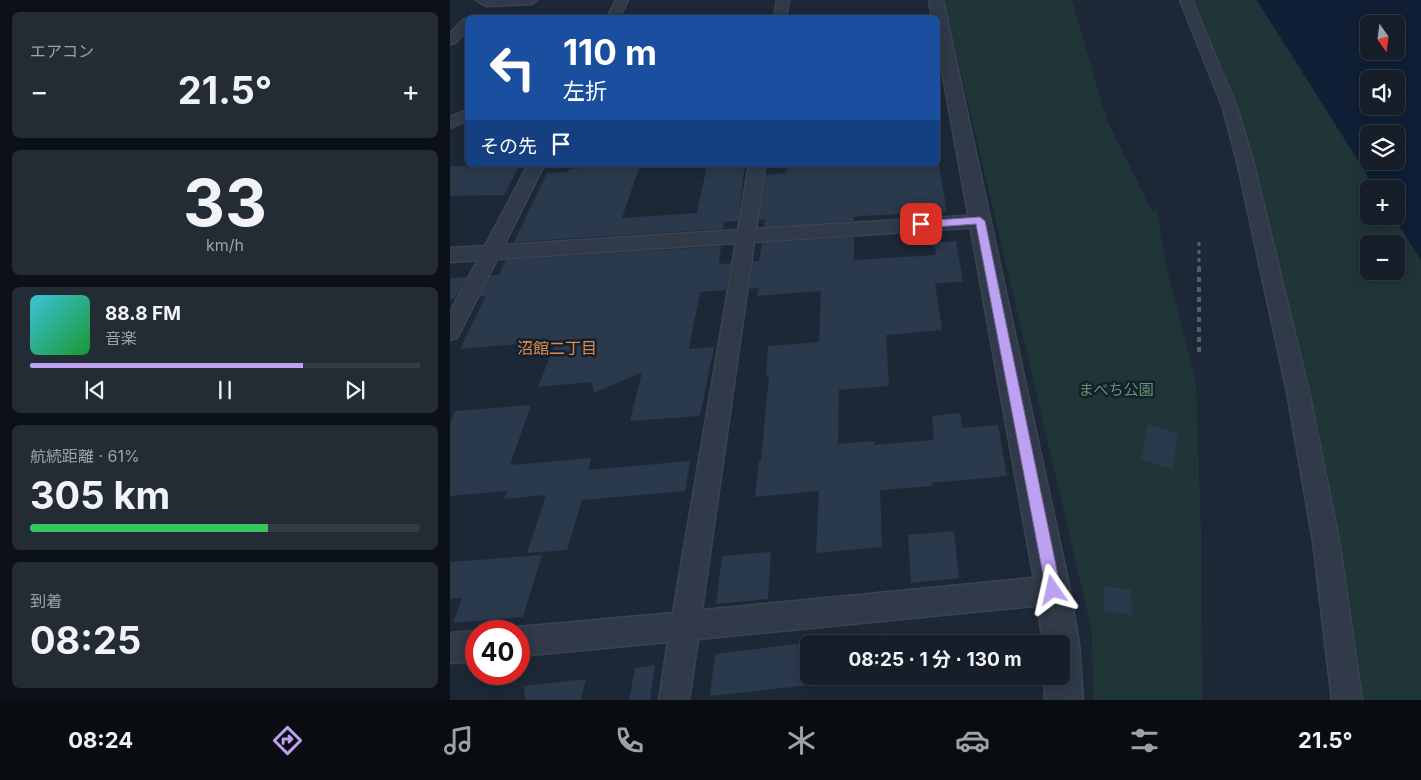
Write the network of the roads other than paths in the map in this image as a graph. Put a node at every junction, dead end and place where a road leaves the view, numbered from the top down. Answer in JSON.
{"nodes":[{"id":1,"x":531,"y":0,"type":"edge"},
{"id":2,"x":622,"y":0,"type":"edge"},
{"id":3,"x":783,"y":0,"type":"edge"},
{"id":4,"x":936,"y":0,"type":"edge"},
{"id":5,"x":1186,"y":0,"type":"edge"},
{"id":6,"x":484,"y":1,"type":"edge"},
{"id":7,"x":474,"y":15,"type":"edge"},
{"id":8,"x":614,"y":15,"type":"edge"},
{"id":9,"x":780,"y":15,"type":"edge"},
{"id":10,"x":938,"y":15,"type":"edge"},
{"id":11,"x":465,"y":25,"type":"edge"},
{"id":12,"x":940,"y":35,"type":"edge"},
{"id":13,"x":465,"y":38,"type":"edge"},
{"id":14,"x":451,"y":39,"type":"edge"},
{"id":15,"x":943,"y":61,"type":"edge"},
{"id":16,"x":465,"y":116,"type":"edge"},
{"id":17,"x":450,"y":123,"type":"edge"},
{"id":18,"x":535,"y":167,"type":"edge"},
{"id":19,"x":757,"y":167,"type":"edge"},
{"id":20,"x":980,"y":221,"type":"junction"},
{"id":21,"x":746,"y":236,"type":"junction"},
{"id":22,"x":491,"y":252,"type":"junction"},
{"id":23,"x":450,"y":255,"type":"edge"},
{"id":24,"x":450,"y":332,"type":"edge"},
{"id":25,"x":1053,"y":590,"type":"junction"},
{"id":26,"x":685,"y":627,"type":"junction"},
{"id":27,"x":1060,"y":635,"type":"edge"},
{"id":28,"x":530,"y":641,"type":"edge"},
{"id":29,"x":465,"y":647,"type":"edge"},
{"id":30,"x":450,"y":648,"type":"edge"},
{"id":31,"x":1063,"y":685,"type":"edge"},
{"id":32,"x":674,"y":700,"type":"edge"},
{"id":33,"x":1064,"y":700,"type":"edge"},
{"id":34,"x":1347,"y":700,"type":"edge"}],
"edges":[{"from":1,"to":6,"type":"street"},
{"from":2,"to":8,"type":"street"},
{"from":3,"to":9,"type":"street"},
{"from":4,"to":10,"type":"street"},
{"from":5,"to":34,"type":"street"},
{"from":6,"to":7,"type":"street"},
{"from":11,"to":14,"type":"street"},
{"from":12,"to":15,"type":"street"},
{"from":13,"to":14,"type":"street"},
{"from":15,"to":20,"type":"street"},
{"from":16,"to":17,"type":"street"},
{"from":18,"to":22,"type":"street"},
{"from":19,"to":21,"type":"street"},
{"from":20,"to":21,"type":"street"},
{"from":20,"to":25,"type":"street"},
{"from":21,"to":22,"type":"street"},
{"from":21,"to":26,"type":"street"},
{"from":22,"to":23,"type":"street"},
{"from":22,"to":24,"type":"street"},
{"from":25,"to":26,"type":"street"},
{"from":25,"to":27,"type":"street"},
{"from":26,"to":28,"type":"street"},
{"from":26,"to":32,"type":"street"},
{"from":29,"to":30,"type":"street"},
{"from":31,"to":33,"type":"street"}]}
